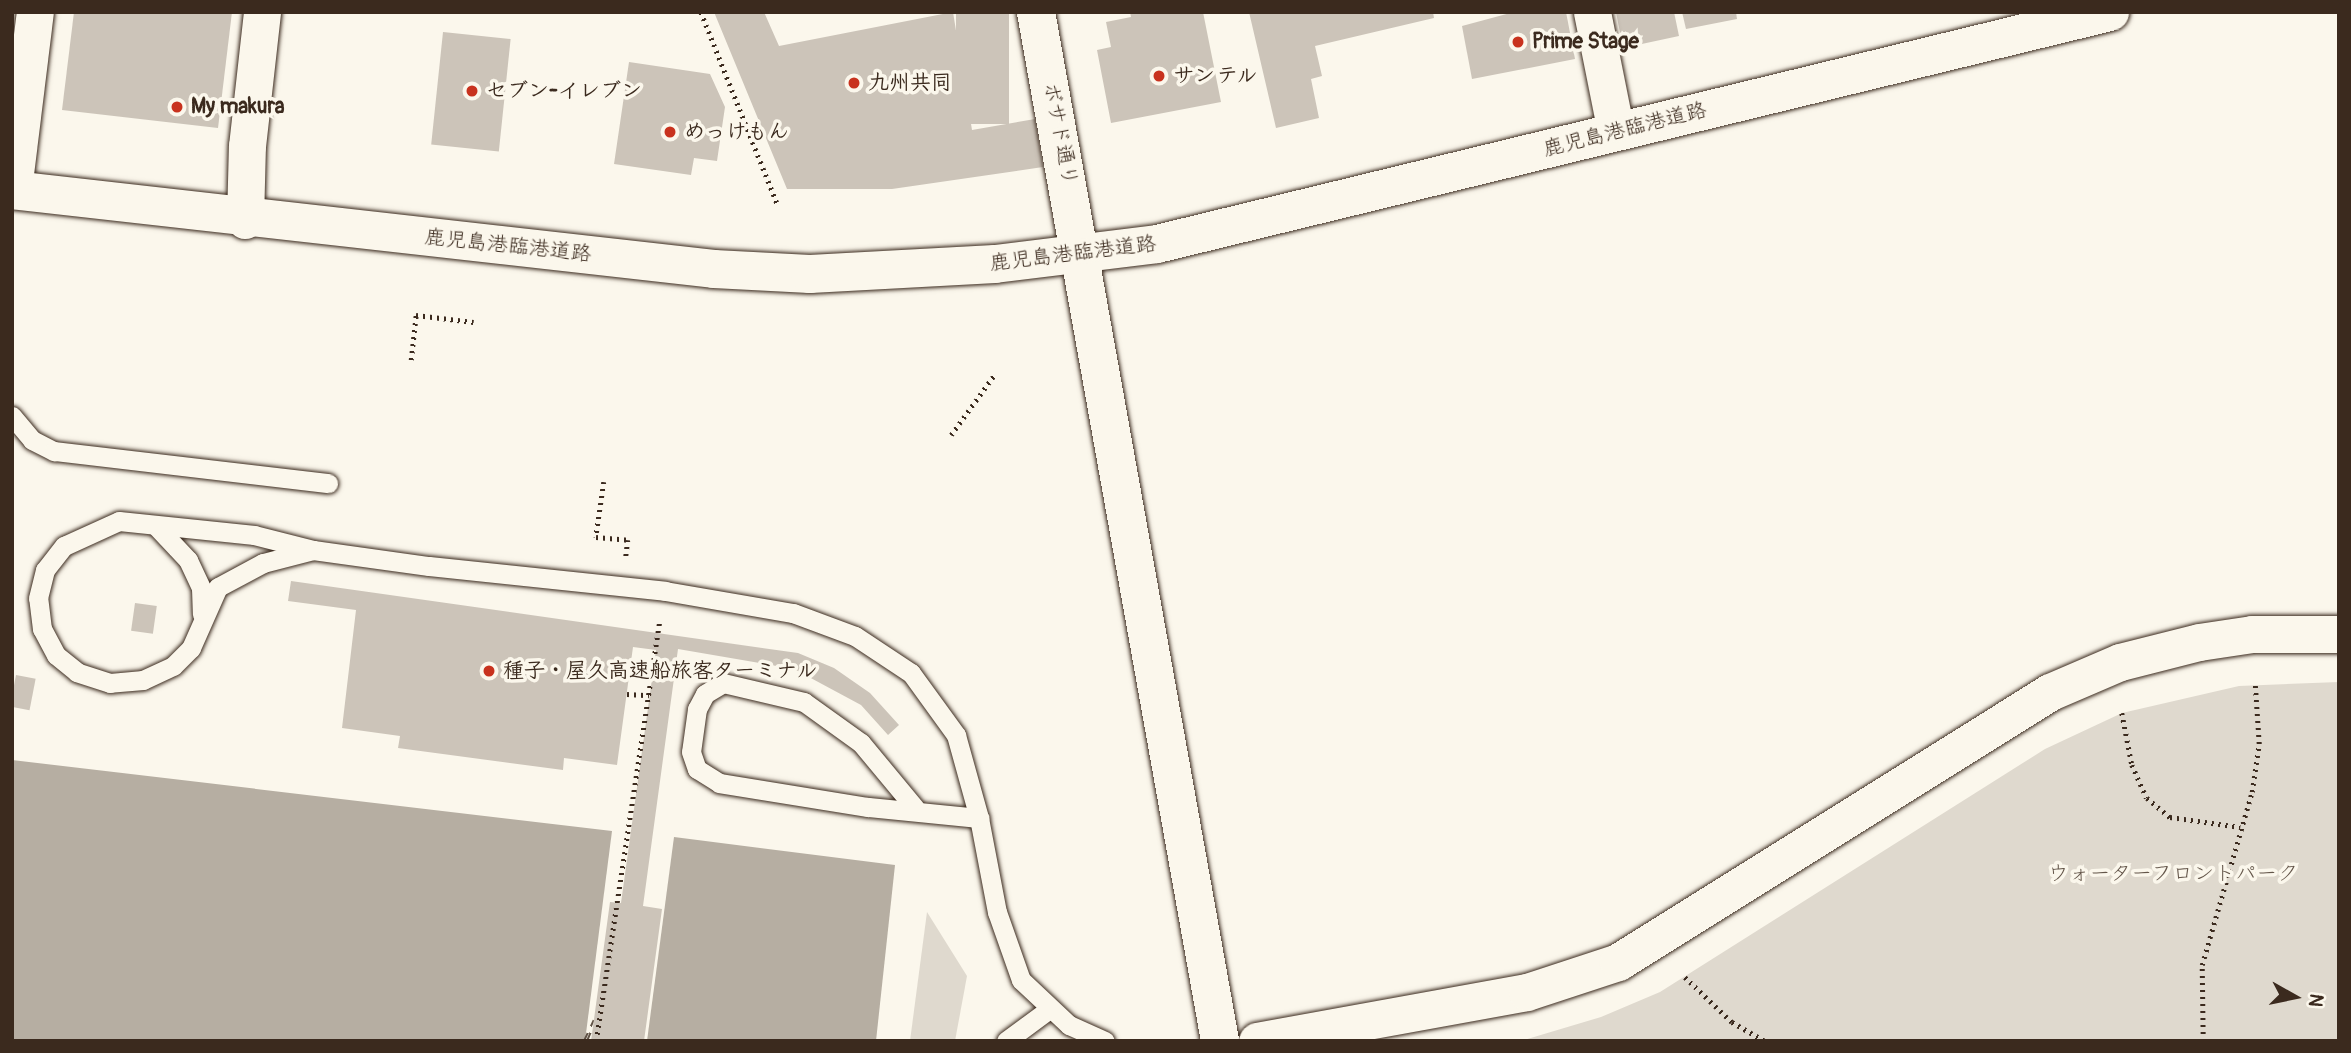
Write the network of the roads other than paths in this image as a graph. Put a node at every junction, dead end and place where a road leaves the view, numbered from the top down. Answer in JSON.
{"nodes":[{"id":1,"x":35,"y":12,"type":"edge"},
{"id":2,"x":262,"y":12,"type":"edge"},
{"id":3,"x":1036,"y":12,"type":"edge"},
{"id":4,"x":1592,"y":12,"type":"edge"},
{"id":5,"x":2107,"y":13,"type":"edge"},
{"id":6,"x":1616,"y":132,"type":"junction"},
{"id":7,"x":13,"y":193,"type":"edge"},
{"id":8,"x":245,"y":219,"type":"junction"},
{"id":9,"x":1081,"y":257,"type":"junction"},
{"id":10,"x":12,"y":416,"type":"edge"},
{"id":11,"x":328,"y":483,"type":"dead end"},
{"id":12,"x":156,"y":526,"type":"junction"},
{"id":13,"x":313,"y":550,"type":"junction"},
{"id":14,"x":202,"y":619,"type":"junction"},
{"id":15,"x":2339,"y":634,"type":"edge"},
{"id":16,"x":915,"y":808,"type":"junction"},
{"id":17,"x":979,"y":818,"type":"junction"},
{"id":18,"x":1048,"y":1010,"type":"junction"},
{"id":19,"x":1006,"y":1041,"type":"edge"},
{"id":20,"x":1105,"y":1041,"type":"edge"},
{"id":21,"x":1220,"y":1041,"type":"edge"},
{"id":22,"x":1257,"y":1041,"type":"edge"}],
"edges":[{"from":1,"to":7,"type":"street"},
{"from":2,"to":8,"type":"street"},
{"from":3,"to":9,"type":"street","name":"ボサド通り"},
{"from":4,"to":6,"type":"street"},
{"from":5,"to":6,"type":"street","name":"鹿児島港臨港道路"},
{"from":6,"to":9,"type":"street","name":"鹿児島港臨港道路"},
{"from":7,"to":8,"type":"street","name":"鹿児島港臨港道路"},
{"from":8,"to":9,"type":"street","name":"鹿児島港臨港道路"},
{"from":9,"to":21,"type":"street","name":"ボサド通り"},
{"from":10,"to":11,"type":"lane"},
{"from":12,"to":13,"type":"lane"},
{"from":12,"to":14,"type":"lane"},
{"from":12,"to":14,"type":"lane"},
{"from":13,"to":14,"type":"lane"},
{"from":13,"to":17,"type":"lane"},
{"from":15,"to":22,"type":"street"},
{"from":16,"to":16,"type":"lane"},
{"from":16,"to":17,"type":"lane"},
{"from":17,"to":18,"type":"lane"},
{"from":18,"to":19,"type":"lane"},
{"from":18,"to":20,"type":"lane"}]}
